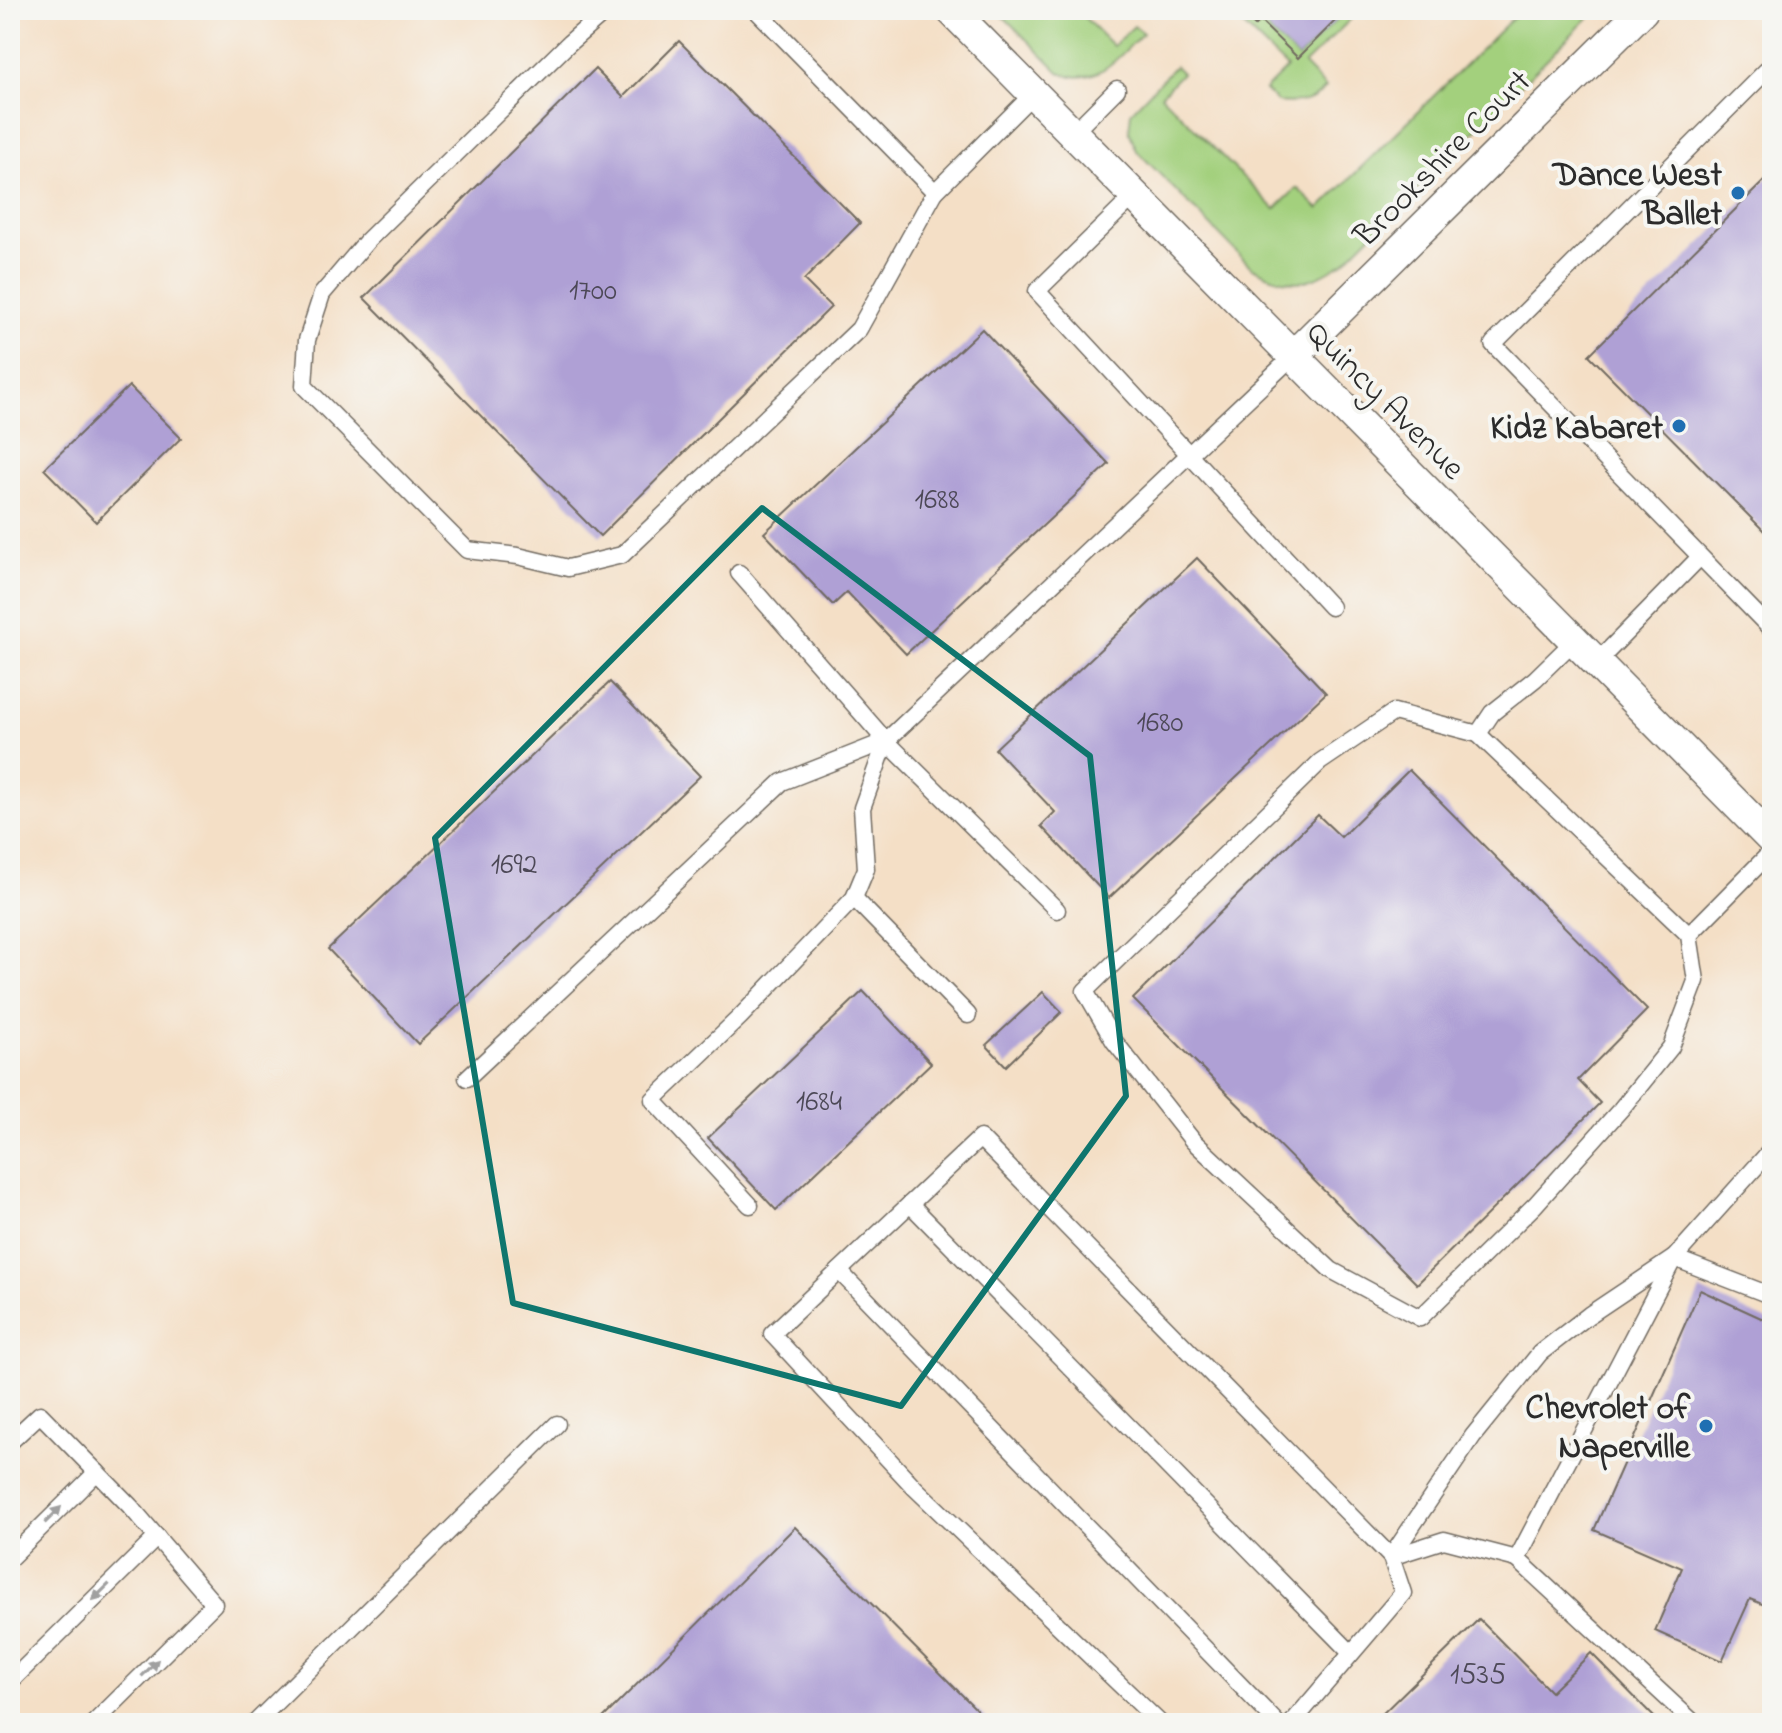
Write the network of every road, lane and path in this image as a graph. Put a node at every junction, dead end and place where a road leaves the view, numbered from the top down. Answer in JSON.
{"nodes":[{"id":1,"x":607,"y":10,"type":"edge"},
{"id":2,"x":756,"y":10,"type":"edge"},
{"id":3,"x":951,"y":10,"type":"edge"},
{"id":4,"x":1643,"y":10,"type":"edge"},
{"id":5,"x":1772,"y":65,"type":"edge"},
{"id":6,"x":1117,"y":89,"type":"dead end"},
{"id":7,"x":1033,"y":94,"type":"junction"},
{"id":8,"x":1073,"y":133,"type":"junction"},
{"id":9,"x":935,"y":192,"type":"junction"},
{"id":10,"x":1134,"y":196,"type":"junction"},
{"id":11,"x":1292,"y":357,"type":"junction"},
{"id":12,"x":1191,"y":454,"type":"junction"},
{"id":13,"x":1700,"y":557,"type":"junction"},
{"id":14,"x":739,"y":573,"type":"dead end"},
{"id":15,"x":1331,"y":607,"type":"dead end"},
{"id":16,"x":1772,"y":630,"type":"edge"},
{"id":17,"x":1574,"y":641,"type":"junction"},
{"id":18,"x":1596,"y":663,"type":"junction"},
{"id":19,"x":1478,"y":734,"type":"junction"},
{"id":20,"x":886,"y":741,"type":"junction"},
{"id":21,"x":1772,"y":840,"type":"edge"},
{"id":22,"x":1772,"y":851,"type":"edge"},
{"id":23,"x":854,"y":898,"type":"junction"},
{"id":24,"x":1057,"y":910,"type":"dead end"},
{"id":25,"x":1689,"y":935,"type":"junction"},
{"id":26,"x":968,"y":1015,"type":"dead end"},
{"id":27,"x":467,"y":1078,"type":"dead end"},
{"id":28,"x":1772,"y":1149,"type":"edge"},
{"id":29,"x":910,"y":1204,"type":"junction"},
{"id":30,"x":750,"y":1205,"type":"dead end"},
{"id":31,"x":1674,"y":1258,"type":"junction"},
{"id":32,"x":839,"y":1271,"type":"junction"},
{"id":33,"x":1772,"y":1296,"type":"edge"},
{"id":34,"x":557,"y":1424,"type":"dead end"},
{"id":35,"x":10,"y":1442,"type":"edge"},
{"id":36,"x":97,"y":1472,"type":"junction"},
{"id":37,"x":157,"y":1537,"type":"junction"},
{"id":38,"x":1391,"y":1557,"type":"junction"},
{"id":39,"x":10,"y":1558,"type":"edge"},
{"id":40,"x":1517,"y":1559,"type":"junction"},
{"id":41,"x":1351,"y":1653,"type":"junction"},
{"id":42,"x":10,"y":1682,"type":"edge"},
{"id":43,"x":94,"y":1723,"type":"edge"},
{"id":44,"x":255,"y":1723,"type":"edge"},
{"id":45,"x":1160,"y":1723,"type":"edge"},
{"id":46,"x":1277,"y":1723,"type":"edge"},
{"id":47,"x":1292,"y":1723,"type":"edge"},
{"id":48,"x":1694,"y":1723,"type":"edge"}],
"edges":[{"from":1,"to":9,"type":"lane"},
{"from":2,"to":9,"type":"lane"},
{"from":3,"to":7,"type":"street","name":"Quincy Avenue"},
{"from":4,"to":11,"type":"street","name":"Brookshire Court"},
{"from":5,"to":13,"type":"lane"},
{"from":6,"to":8,"type":"lane"},
{"from":7,"to":8,"type":"street","name":"Quincy Avenue"},
{"from":7,"to":9,"type":"lane"},
{"from":8,"to":10,"type":"street","name":"Quincy Avenue"},
{"from":10,"to":11,"type":"street","name":"Quincy Avenue"},
{"from":10,"to":12,"type":"lane"},
{"from":11,"to":12,"type":"lane"},
{"from":11,"to":17,"type":"street","name":"Quincy Avenue"},
{"from":12,"to":15,"type":"lane"},
{"from":12,"to":20,"type":"lane"},
{"from":13,"to":16,"type":"lane"},
{"from":13,"to":18,"type":"lane"},
{"from":14,"to":20,"type":"lane"},
{"from":17,"to":18,"type":"street","name":"Quincy Avenue"},
{"from":17,"to":19,"type":"lane"},
{"from":18,"to":21,"type":"street","name":"Quincy Avenue"},
{"from":19,"to":25,"type":"lane"},
{"from":19,"to":25,"type":"lane"},
{"from":20,"to":23,"type":"lane"},
{"from":20,"to":24,"type":"lane"},
{"from":20,"to":27,"type":"lane"},
{"from":22,"to":25,"type":"lane"},
{"from":23,"to":26,"type":"lane"},
{"from":23,"to":30,"type":"lane"},
{"from":28,"to":31,"type":"lane"},
{"from":29,"to":32,"type":"lane"},
{"from":29,"to":38,"type":"lane"},
{"from":29,"to":41,"type":"lane"},
{"from":31,"to":33,"type":"lane"},
{"from":31,"to":38,"type":"lane"},
{"from":31,"to":40,"type":"lane"},
{"from":32,"to":45,"type":"lane"},
{"from":32,"to":46,"type":"lane"},
{"from":34,"to":44,"type":"lane"},
{"from":35,"to":36,"type":"lane"},
{"from":36,"to":37,"type":"lane"},
{"from":39,"to":36,"type":"lane","one_way":true},
{"from":37,"to":42,"type":"lane","one_way":true},
{"from":43,"to":37,"type":"lane","one_way":true},
{"from":38,"to":40,"type":"lane"},
{"from":38,"to":41,"type":"lane"},
{"from":40,"to":48,"type":"lane"},
{"from":41,"to":47,"type":"lane"}]}
